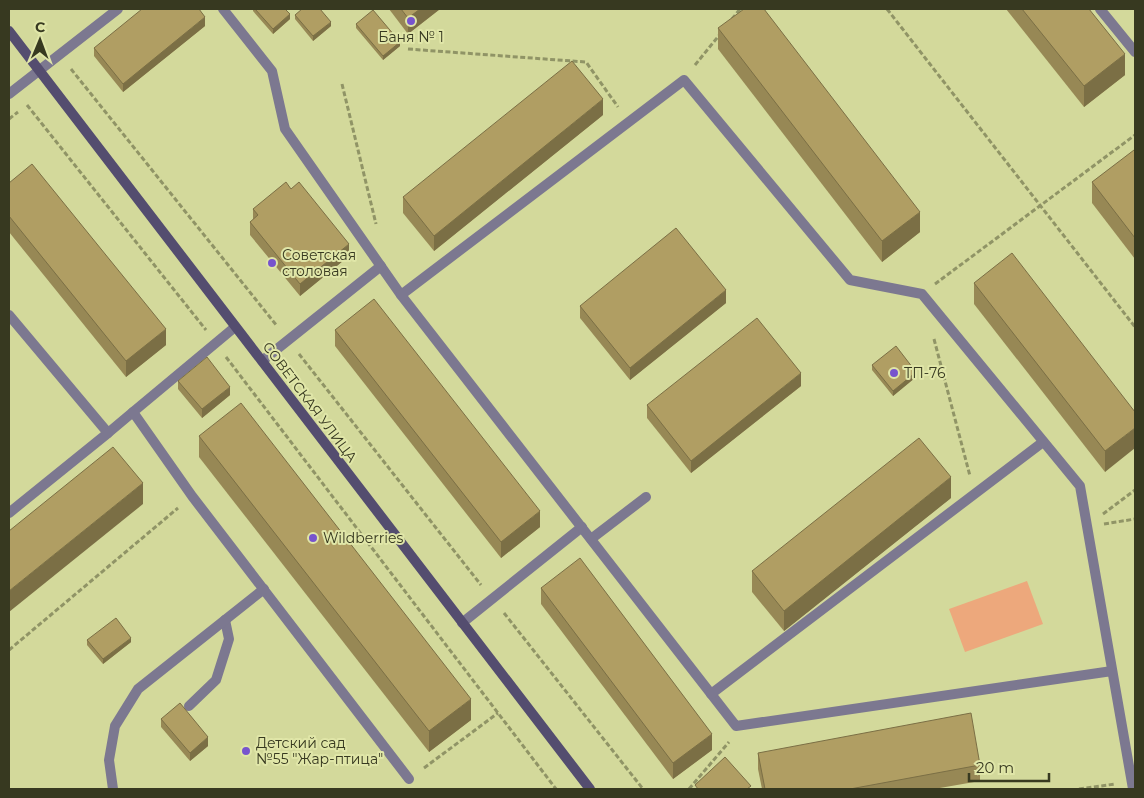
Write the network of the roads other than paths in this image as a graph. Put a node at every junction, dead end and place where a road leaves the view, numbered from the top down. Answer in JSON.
{"nodes":[{"id":1,"x":118,"y":9,"type":"edge"},
{"id":2,"x":223,"y":9,"type":"edge"},
{"id":3,"x":1100,"y":9,"type":"edge"},
{"id":4,"x":9,"y":31,"type":"edge"},
{"id":5,"x":1135,"y":52,"type":"edge"},
{"id":6,"x":39,"y":70,"type":"junction"},
{"id":7,"x":9,"y":94,"type":"edge"},
{"id":8,"x":381,"y":266,"type":"junction"},
{"id":9,"x":401,"y":295,"type":"junction"},
{"id":10,"x":9,"y":315,"type":"edge"},
{"id":11,"x":236,"y":327,"type":"junction"},
{"id":12,"x":262,"y":361,"type":"junction"},
{"id":13,"x":134,"y":412,"type":"junction"},
{"id":14,"x":108,"y":433,"type":"junction"},
{"id":15,"x":1043,"y":442,"type":"junction"},
{"id":16,"x":646,"y":497,"type":"dead end"},
{"id":17,"x":9,"y":513,"type":"edge"},
{"id":18,"x":582,"y":527,"type":"junction"},
{"id":19,"x":591,"y":539,"type":"junction"},
{"id":20,"x":264,"y":589,"type":"junction"},
{"id":21,"x":225,"y":620,"type":"junction"},
{"id":22,"x":462,"y":623,"type":"junction"},
{"id":23,"x":1112,"y":671,"type":"junction"},
{"id":24,"x":711,"y":694,"type":"junction"},
{"id":25,"x":188,"y":706,"type":"dead end"},
{"id":26,"x":409,"y":778,"type":"road end"},
{"id":27,"x":1133,"y":785,"type":"edge"},
{"id":28,"x":113,"y":789,"type":"edge"},
{"id":29,"x":590,"y":789,"type":"edge"}],
"edges":[{"from":1,"to":6,"type":"street"},
{"from":2,"to":8,"type":"street"},
{"from":3,"to":5,"type":"street"},
{"from":4,"to":6,"type":"main road","name":"СОВЕТСКАЯ УЛИЦА"},
{"from":6,"to":7,"type":"street"},
{"from":6,"to":11,"type":"main road","name":"СОВЕТСКАЯ УЛИЦА"},
{"from":8,"to":9,"type":"street"},
{"from":8,"to":12,"type":"street"},
{"from":9,"to":15,"type":"street"},
{"from":9,"to":18,"type":"street"},
{"from":10,"to":14,"type":"street"},
{"from":11,"to":12,"type":"main road","name":"СОВЕТСКАЯ УЛИЦА"},
{"from":11,"to":13,"type":"street"},
{"from":12,"to":22,"type":"main road","name":"СОВЕТСКАЯ УЛИЦА"},
{"from":13,"to":14,"type":"street"},
{"from":13,"to":20,"type":"street"},
{"from":14,"to":17,"type":"street"},
{"from":15,"to":23,"type":"street"},
{"from":15,"to":24,"type":"street"},
{"from":16,"to":19,"type":"street"},
{"from":18,"to":19,"type":"street"},
{"from":18,"to":22,"type":"street"},
{"from":19,"to":24,"type":"street"},
{"from":20,"to":21,"type":"street"},
{"from":20,"to":26,"type":"street"},
{"from":21,"to":25,"type":"street"},
{"from":21,"to":28,"type":"street"},
{"from":22,"to":29,"type":"main road","name":"СОВЕТСКАЯ УЛИЦА"},
{"from":23,"to":24,"type":"street"},
{"from":23,"to":27,"type":"street"}]}
